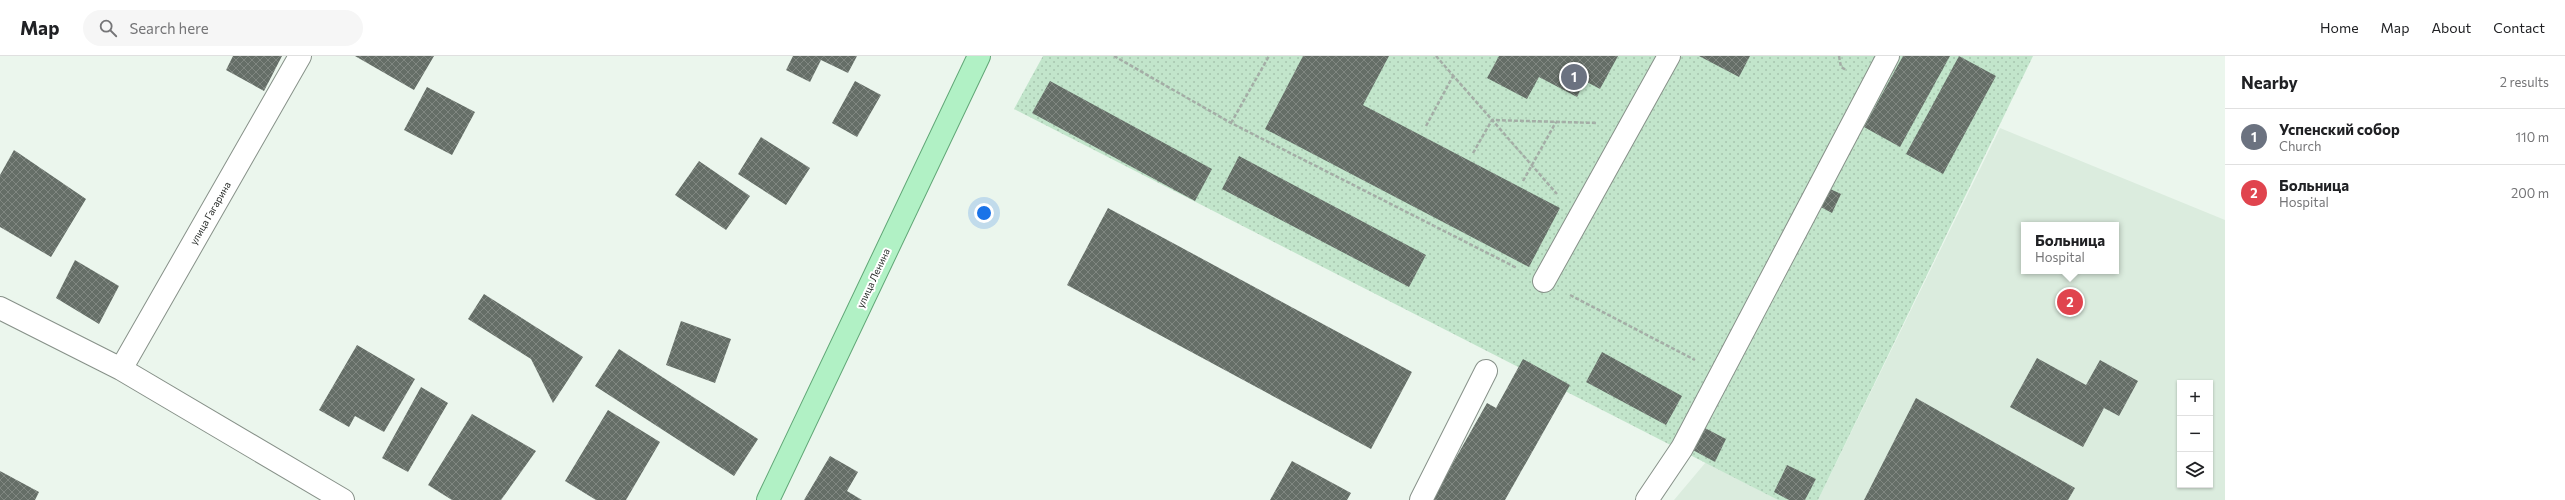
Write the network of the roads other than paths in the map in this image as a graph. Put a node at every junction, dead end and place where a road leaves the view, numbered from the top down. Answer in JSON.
{"nodes":[{"id":1,"x":300,"y":56,"type":"edge"},
{"id":2,"x":979,"y":56,"type":"edge"},
{"id":3,"x":1669,"y":56,"type":"edge"},
{"id":4,"x":1888,"y":56,"type":"edge"},
{"id":5,"x":1544,"y":281,"type":"road end"},
{"id":6,"x":0,"y":308,"type":"edge"},
{"id":7,"x":121,"y":369,"type":"junction"},
{"id":8,"x":1486,"y":371,"type":"dead end"},
{"id":9,"x":343,"y":500,"type":"edge"},
{"id":10,"x":768,"y":500,"type":"edge"},
{"id":11,"x":1421,"y":500,"type":"edge"},
{"id":12,"x":1647,"y":500,"type":"edge"}],
"edges":[{"from":1,"to":7,"type":"street","name":"улица Гагарина"},
{"from":2,"to":10,"type":"main road","name":"улица Ленина"},
{"from":3,"to":5,"type":"street"},
{"from":4,"to":12,"type":"street"},
{"from":6,"to":7,"type":"street"},
{"from":7,"to":9,"type":"street"},
{"from":8,"to":11,"type":"street"}]}
